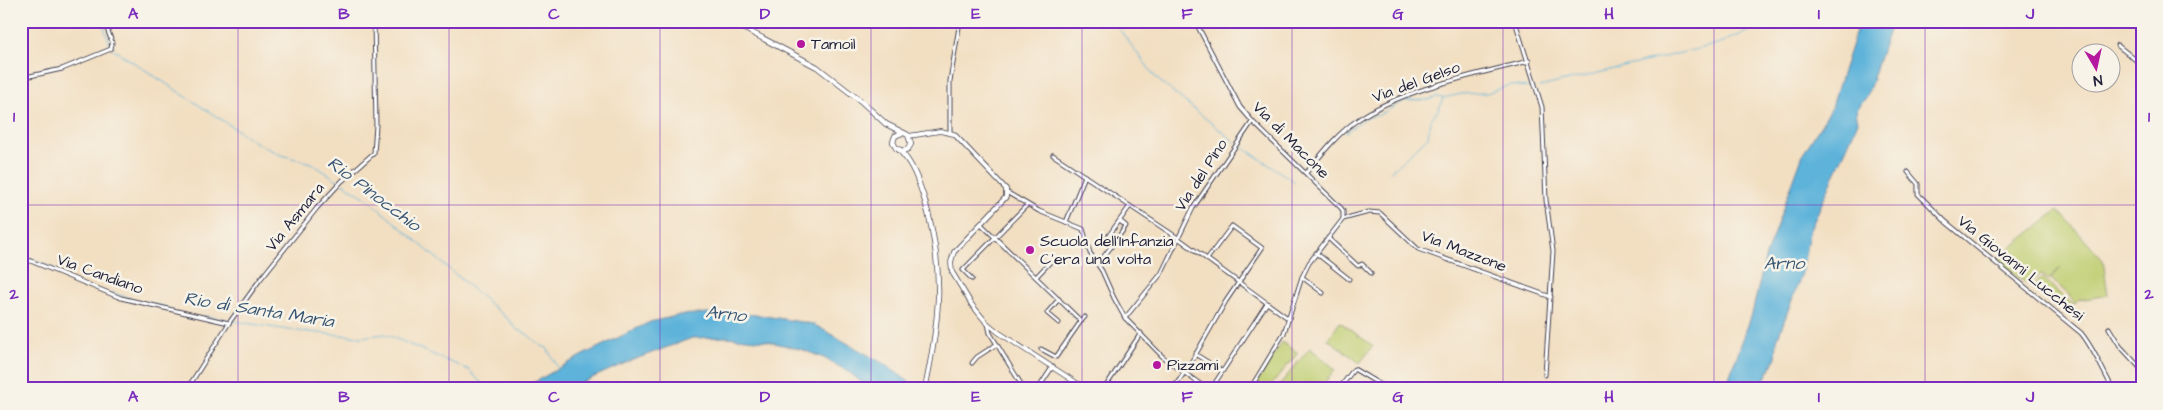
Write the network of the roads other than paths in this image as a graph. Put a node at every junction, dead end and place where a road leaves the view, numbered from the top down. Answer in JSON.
{"nodes":[{"id":1,"x":104,"y":21,"type":"edge"},
{"id":2,"x":374,"y":21,"type":"edge"},
{"id":3,"x":730,"y":21,"type":"edge"},
{"id":4,"x":960,"y":21,"type":"edge"},
{"id":5,"x":1195,"y":21,"type":"edge"},
{"id":6,"x":1516,"y":21,"type":"edge"},
{"id":7,"x":2120,"y":47,"type":"edge"},
{"id":8,"x":1529,"y":62,"type":"junction"},
{"id":9,"x":2142,"y":65,"type":"edge"},
{"id":10,"x":21,"y":78,"type":"edge"},
{"id":11,"x":1252,"y":122,"type":"junction"},
{"id":12,"x":886,"y":124,"type":"junction"},
{"id":13,"x":950,"y":132,"type":"junction"},
{"id":14,"x":902,"y":133,"type":"junction"},
{"id":15,"x":925,"y":134,"type":"junction"},
{"id":16,"x":909,"y":136,"type":"junction"},
{"id":17,"x":894,"y":140,"type":"junction"},
{"id":18,"x":910,"y":145,"type":"junction"},
{"id":19,"x":899,"y":150,"type":"junction"},
{"id":20,"x":1053,"y":155,"type":"dead end"},
{"id":21,"x":910,"y":164,"type":"junction"},
{"id":22,"x":1908,"y":172,"type":"dead end"},
{"id":23,"x":1306,"y":173,"type":"junction"},
{"id":24,"x":1084,"y":176,"type":"junction"},
{"id":25,"x":1008,"y":193,"type":"junction"},
{"id":26,"x":1026,"y":205,"type":"junction"},
{"id":27,"x":1130,"y":206,"type":"junction"},
{"id":28,"x":1343,"y":219,"type":"junction"},
{"id":29,"x":1120,"y":221,"type":"junction"},
{"id":30,"x":1066,"y":222,"type":"junction"},
{"id":31,"x":980,"y":224,"type":"junction"},
{"id":32,"x":995,"y":238,"type":"junction"},
{"id":33,"x":1178,"y":238,"type":"junction"},
{"id":34,"x":1328,"y":238,"type":"junction"},
{"id":35,"x":1114,"y":243,"type":"junction"},
{"id":36,"x":1316,"y":253,"type":"junction"},
{"id":37,"x":21,"y":257,"type":"edge"},
{"id":38,"x":1207,"y":259,"type":"junction"},
{"id":39,"x":1052,"y":260,"type":"dead end"},
{"id":40,"x":1098,"y":264,"type":"junction"},
{"id":41,"x":1371,"y":273,"type":"dead end"},
{"id":42,"x":1036,"y":277,"type":"junction"},
{"id":43,"x":1302,"y":277,"type":"junction"},
{"id":44,"x":972,"y":279,"type":"dead end"},
{"id":45,"x":1349,"y":279,"type":"dead end"},
{"id":46,"x":1239,"y":282,"type":"junction"},
{"id":47,"x":1323,"y":293,"type":"dead end"},
{"id":48,"x":1551,"y":297,"type":"junction"},
{"id":49,"x":1058,"y":299,"type":"junction"},
{"id":50,"x":1267,"y":302,"type":"junction"},
{"id":51,"x":1085,"y":317,"type":"dead end"},
{"id":52,"x":1125,"y":318,"type":"junction"},
{"id":53,"x":1289,"y":318,"type":"junction"},
{"id":54,"x":230,"y":321,"type":"junction"},
{"id":55,"x":1081,"y":321,"type":"junction"},
{"id":56,"x":1059,"y":323,"type":"dead end"},
{"id":57,"x":988,"y":324,"type":"junction"},
{"id":58,"x":2108,"y":328,"type":"dead end"},
{"id":59,"x":1141,"y":333,"type":"junction"},
{"id":60,"x":997,"y":344,"type":"junction"},
{"id":61,"x":1041,"y":349,"type":"dead end"},
{"id":62,"x":1196,"y":354,"type":"junction"},
{"id":63,"x":972,"y":363,"type":"dead end"},
{"id":64,"x":1053,"y":366,"type":"junction"},
{"id":65,"x":2142,"y":370,"type":"edge"},
{"id":66,"x":1222,"y":371,"type":"junction"},
{"id":67,"x":1184,"y":373,"type":"junction"},
{"id":68,"x":1545,"y":376,"type":"dead end"},
{"id":69,"x":1386,"y":388,"type":"edge"},
{"id":70,"x":187,"y":389,"type":"edge"},
{"id":71,"x":925,"y":389,"type":"edge"},
{"id":72,"x":1024,"y":389,"type":"edge"},
{"id":73,"x":1038,"y":389,"type":"edge"},
{"id":74,"x":1086,"y":389,"type":"edge"},
{"id":75,"x":1104,"y":389,"type":"edge"},
{"id":76,"x":1173,"y":389,"type":"edge"},
{"id":77,"x":1207,"y":389,"type":"edge"},
{"id":78,"x":1211,"y":389,"type":"edge"},
{"id":79,"x":1250,"y":389,"type":"edge"},
{"id":80,"x":1339,"y":389,"type":"edge"},
{"id":81,"x":2113,"y":389,"type":"edge"}],
"edges":[{"from":1,"to":10,"type":"street"},
{"from":2,"to":54,"type":"street","name":"Via Asmara"},
{"from":3,"to":12,"type":"main road"},
{"from":4,"to":13,"type":"street"},
{"from":5,"to":11,"type":"street","name":"Via di Macone"},
{"from":6,"to":8,"type":"street"},
{"from":7,"to":9,"type":"street"},
{"from":8,"to":23,"type":"street","name":"Via del Gelso"},
{"from":8,"to":48,"type":"street"},
{"from":11,"to":23,"type":"street","name":"Via di Macone"},
{"from":11,"to":33,"type":"street","name":"Via del Pino"},
{"from":12,"to":14,"type":"main road"},
{"from":12,"to":17,"type":"main road"},
{"from":13,"to":15,"type":"street"},
{"from":13,"to":25,"type":"street"},
{"from":14,"to":16,"type":"main road"},
{"from":14,"to":17,"type":"main road"},
{"from":15,"to":16,"type":"street"},
{"from":15,"to":18,"type":"street"},
{"from":16,"to":18,"type":"main road"},
{"from":17,"to":19,"type":"main road"},
{"from":18,"to":19,"type":"main road"},
{"from":18,"to":21,"type":"main road"},
{"from":19,"to":21,"type":"main road"},
{"from":20,"to":24,"type":"street"},
{"from":21,"to":71,"type":"main road"},
{"from":22,"to":81,"type":"street","name":"Via Giovanni Lucchesi"},
{"from":23,"to":28,"type":"street","name":"Via di Macone"},
{"from":24,"to":27,"type":"street"},
{"from":24,"to":30,"type":"street"},
{"from":25,"to":26,"type":"street"},
{"from":25,"to":31,"type":"street"},
{"from":26,"to":30,"type":"street"},
{"from":26,"to":32,"type":"street"},
{"from":27,"to":29,"type":"street"},
{"from":27,"to":33,"type":"street"},
{"from":28,"to":34,"type":"street"},
{"from":28,"to":48,"type":"street","name":"Via Mazzone"},
{"from":29,"to":35,"type":"street"},
{"from":29,"to":35,"type":"street"},
{"from":30,"to":40,"type":"street"},
{"from":31,"to":32,"type":"street"},
{"from":31,"to":57,"type":"street"},
{"from":32,"to":42,"type":"street"},
{"from":32,"to":44,"type":"street"},
{"from":33,"to":38,"type":"street"},
{"from":33,"to":52,"type":"street","name":"Via del Pino"},
{"from":34,"to":36,"type":"street"},
{"from":34,"to":41,"type":"street"},
{"from":35,"to":40,"type":"street"},
{"from":36,"to":43,"type":"street"},
{"from":36,"to":45,"type":"street"},
{"from":37,"to":54,"type":"street","name":"Via Candiano"},
{"from":38,"to":46,"type":"street"},
{"from":38,"to":46,"type":"street"},
{"from":39,"to":42,"type":"street"},
{"from":40,"to":52,"type":"street"},
{"from":42,"to":49,"type":"street"},
{"from":43,"to":47,"type":"street"},
{"from":43,"to":53,"type":"street"},
{"from":46,"to":50,"type":"street"},
{"from":46,"to":62,"type":"street"},
{"from":48,"to":68,"type":"street"},
{"from":49,"to":55,"type":"street"},
{"from":49,"to":56,"type":"street"},
{"from":50,"to":53,"type":"street"},
{"from":50,"to":66,"type":"street"},
{"from":51,"to":55,"type":"street"},
{"from":52,"to":59,"type":"street"},
{"from":53,"to":79,"type":"street"},
{"from":54,"to":70,"type":"street","name":"Via Asmara"},
{"from":55,"to":61,"type":"street"},
{"from":57,"to":60,"type":"street"},
{"from":57,"to":64,"type":"street"},
{"from":58,"to":65,"type":"street"},
{"from":59,"to":67,"type":"street"},
{"from":59,"to":75,"type":"street"},
{"from":60,"to":63,"type":"street"},
{"from":60,"to":72,"type":"street"},
{"from":62,"to":66,"type":"street"},
{"from":62,"to":67,"type":"street"},
{"from":64,"to":73,"type":"street"},
{"from":64,"to":74,"type":"street"},
{"from":66,"to":78,"type":"street"},
{"from":67,"to":76,"type":"street"},
{"from":67,"to":77,"type":"street"},
{"from":69,"to":80,"type":"street"}]}
